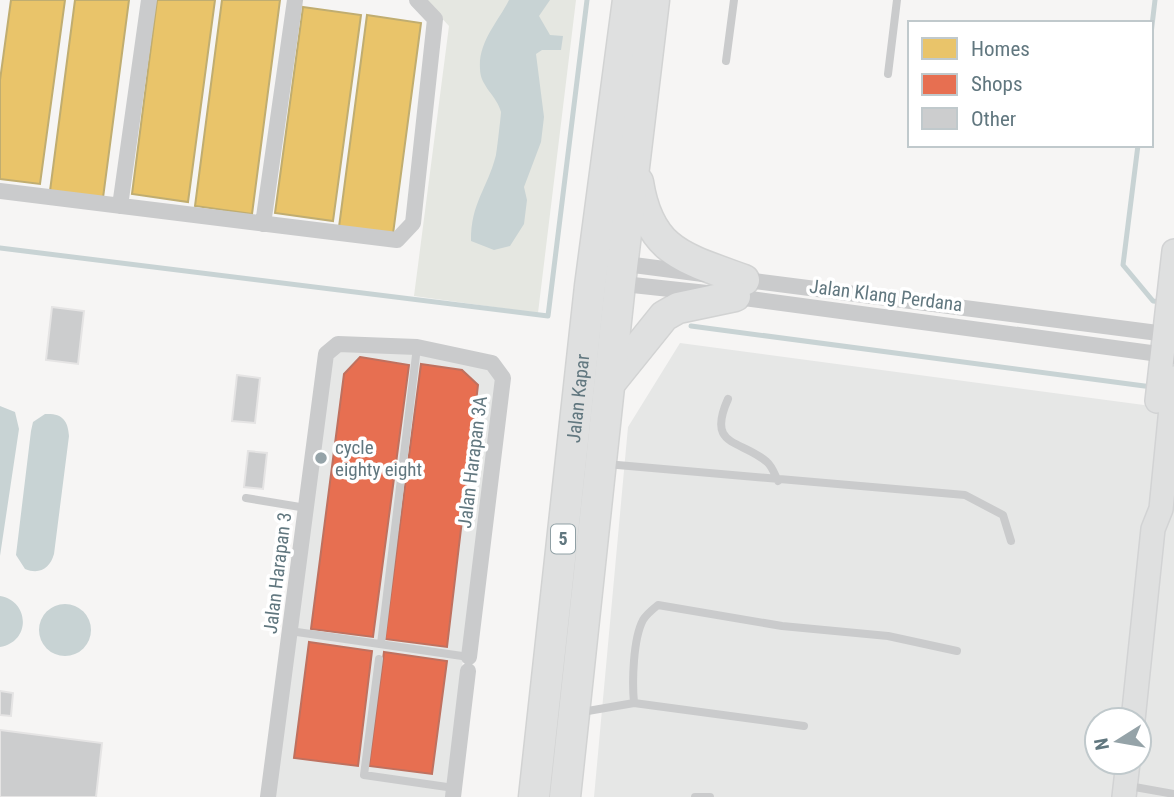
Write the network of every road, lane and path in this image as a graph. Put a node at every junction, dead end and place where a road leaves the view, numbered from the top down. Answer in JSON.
{"nodes":[{"id":1,"x":149,"y":0,"type":"edge"},
{"id":2,"x":295,"y":0,"type":"edge"},
{"id":3,"x":417,"y":0,"type":"edge"},
{"id":4,"x":628,"y":0,"type":"edge"},
{"id":5,"x":654,"y":0,"type":"edge"},
{"id":6,"x":734,"y":0,"type":"edge"},
{"id":7,"x":897,"y":0,"type":"edge"},
{"id":8,"x":726,"y":61,"type":"dead end"},
{"id":9,"x":888,"y":74,"type":"dead end"},
{"id":10,"x":634,"y":158,"type":"junction"},
{"id":11,"x":0,"y":191,"type":"edge"},
{"id":12,"x":120,"y":206,"type":"junction"},
{"id":13,"x":263,"y":224,"type":"junction"},
{"id":14,"x":1174,"y":251,"type":"edge"},
{"id":15,"x":607,"y":272,"type":"junction"},
{"id":16,"x":739,"y":288,"type":"junction"},
{"id":17,"x":417,"y":347,"type":"junction"},
{"id":18,"x":1167,"y":349,"type":"edge"},
{"id":19,"x":326,"y":354,"type":"joint"},
{"id":20,"x":610,"y":384,"type":"junction"},
{"id":21,"x":728,"y":399,"type":"dead end"},
{"id":22,"x":601,"y":464,"type":"junction"},
{"id":23,"x":778,"y":481,"type":"junction"},
{"id":24,"x":246,"y":498,"type":"dead end"},
{"id":25,"x":306,"y":508,"type":"junction"},
{"id":26,"x":1012,"y":541,"type":"dead end"},
{"id":27,"x":290,"y":631,"type":"junction"},
{"id":28,"x":381,"y":644,"type":"junction"},
{"id":29,"x":957,"y":651,"type":"dead end"},
{"id":30,"x":379,"y":659,"type":"dead end"},
{"id":31,"x":468,"y":664,"type":"junction"},
{"id":32,"x":634,"y":703,"type":"junction"},
{"id":33,"x":1134,"y":706,"type":"edge"},
{"id":34,"x":574,"y":713,"type":"junction"},
{"id":35,"x":804,"y":726,"type":"dead end"},
{"id":36,"x":1125,"y":791,"type":"edge"},
{"id":37,"x":453,"y":793,"type":"edge"},
{"id":38,"x":1174,"y":794,"type":"edge"},
{"id":39,"x":268,"y":797,"type":"edge"},
{"id":40,"x":534,"y":797,"type":"edge"},
{"id":41,"x":565,"y":797,"type":"edge"},
{"id":42,"x":695,"y":797,"type":"edge"},
{"id":43,"x":710,"y":797,"type":"edge"}],
"edges":[{"from":1,"to":12,"type":"street"},
{"from":2,"to":13,"type":"street"},
{"from":3,"to":13,"type":"street"},
{"from":4,"to":15,"type":"highway","name":"Jalan Kapar","number":"5"},
{"from":5,"to":10,"type":"highway","name":"Jalan Kapar","number":"5"},
{"from":6,"to":8,"type":"lane"},
{"from":7,"to":9,"type":"lane"},
{"from":10,"to":15,"type":"highway","name":"Jalan Kapar","number":"5"},
{"from":10,"to":16,"type":"highway"},
{"from":11,"to":12,"type":"street"},
{"from":12,"to":13,"type":"street"},
{"from":14,"to":18,"type":"street"},
{"from":15,"to":16,"type":"street","name":"Jalan Klang Perdana"},
{"from":15,"to":20,"type":"highway","name":"Jalan Kapar","number":"5"},
{"from":15,"to":40,"type":"highway","name":"Jalan Kapar","number":"5"},
{"from":16,"to":18,"type":"street","name":"Jalan Klang Perdana"},
{"from":16,"to":20,"type":"highway"},
{"from":17,"to":19,"type":"street","name":"Jalan Harapan 3A"},
{"from":17,"to":28,"type":"lane"},
{"from":17,"to":31,"type":"street","name":"Jalan Harapan 3A"},
{"from":18,"to":33,"type":"street"},
{"from":19,"to":25,"type":"street","name":"Jalan Harapan 3"},
{"from":20,"to":22,"type":"highway","name":"Jalan Kapar","number":"5"},
{"from":21,"to":23,"type":"lane"},
{"from":22,"to":23,"type":"lane"},
{"from":22,"to":34,"type":"highway","name":"Jalan Kapar","number":"5"},
{"from":23,"to":26,"type":"lane"},
{"from":24,"to":25,"type":"lane"},
{"from":25,"to":27,"type":"street","name":"Jalan Harapan 3"},
{"from":27,"to":28,"type":"lane"},
{"from":27,"to":39,"type":"street","name":"Jalan Harapan 3"},
{"from":28,"to":31,"type":"lane"},
{"from":29,"to":32,"type":"lane"},
{"from":30,"to":37,"type":"lane"},
{"from":31,"to":37,"type":"street","name":"Jalan Harapan 3A"},
{"from":32,"to":34,"type":"lane"},
{"from":32,"to":35,"type":"lane"},
{"from":34,"to":41,"type":"highway","name":"Jalan Kapar","number":"5"},
{"from":36,"to":38,"type":"lane"},
{"from":42,"to":43,"type":"lane"}]}
